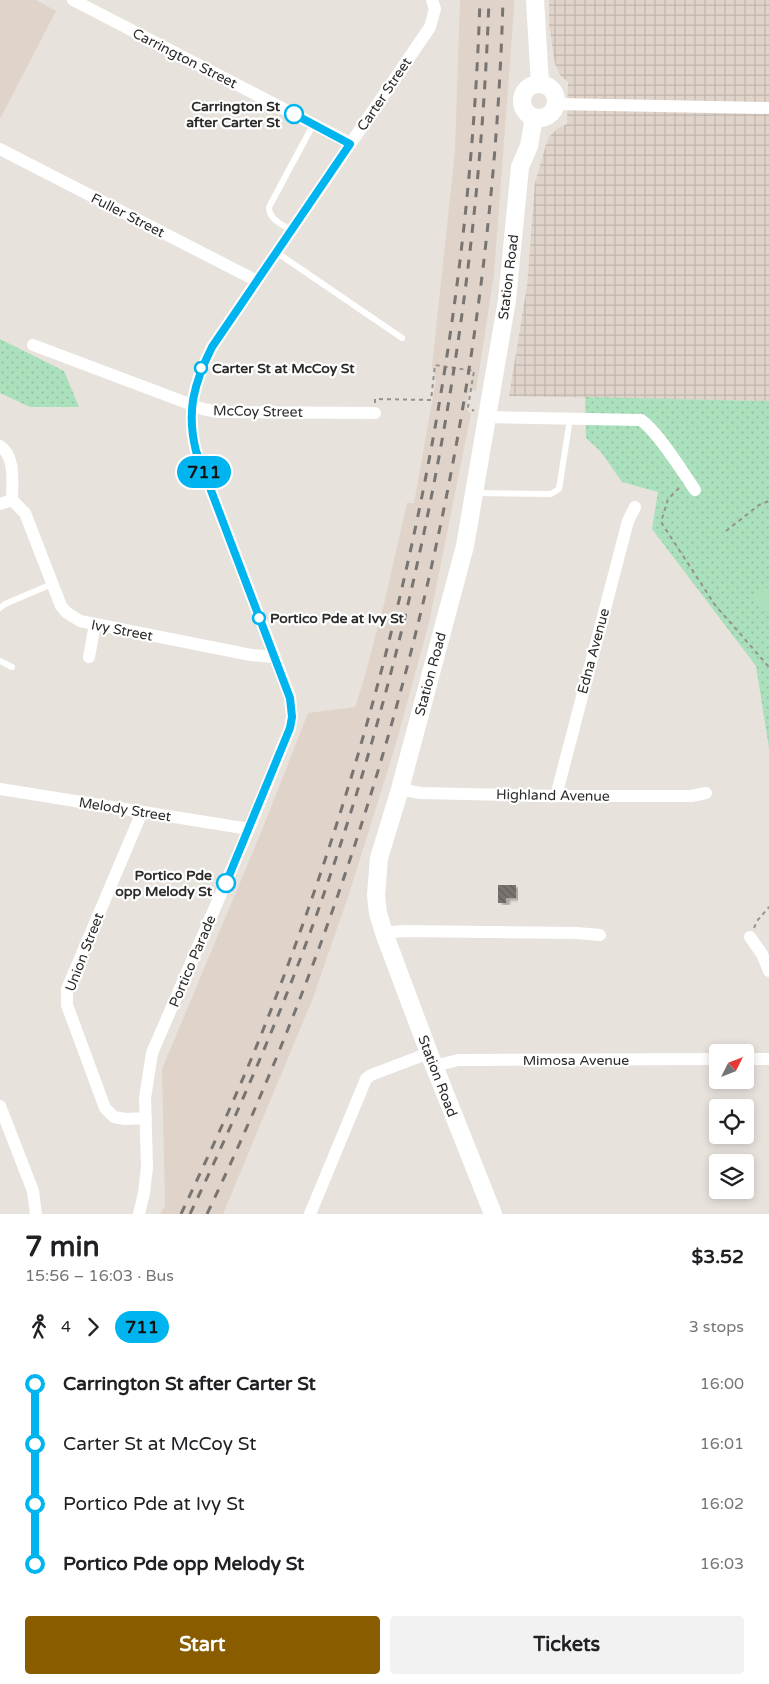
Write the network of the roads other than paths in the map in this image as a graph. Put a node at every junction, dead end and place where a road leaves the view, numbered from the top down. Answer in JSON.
{"nodes":[{"id":1,"x":74,"y":0,"type":"edge"},
{"id":2,"x":535,"y":0,"type":"edge"},
{"id":3,"x":436,"y":1,"type":"edge"},
{"id":4,"x":540,"y":84,"type":"junction"},
{"id":5,"x":556,"y":104,"type":"junction"},
{"id":6,"x":769,"y":108,"type":"edge"},
{"id":7,"x":534,"y":117,"type":"junction"},
{"id":8,"x":313,"y":124,"type":"junction"},
{"id":9,"x":350,"y":144,"type":"junction"},
{"id":10,"x":0,"y":149,"type":"edge"},
{"id":11,"x":291,"y":230,"type":"junction"},
{"id":12,"x":276,"y":252,"type":"junction"},
{"id":13,"x":257,"y":280,"type":"junction"},
{"id":14,"x":402,"y":338,"type":"dead end"},
{"id":15,"x":33,"y":345,"type":"dead end"},
{"id":16,"x":191,"y":406,"type":"junction"},
{"id":17,"x":375,"y":412,"type":"road end"},
{"id":18,"x":486,"y":418,"type":"junction"},
{"id":19,"x":570,"y":419,"type":"junction"},
{"id":20,"x":0,"y":446,"type":"edge"},
{"id":21,"x":692,"y":485,"type":"road end"},
{"id":22,"x":474,"y":492,"type":"junction"},
{"id":23,"x":6,"y":502,"type":"edge"},
{"id":24,"x":635,"y":507,"type":"dead end"},
{"id":25,"x":52,"y":584,"type":"junction"},
{"id":26,"x":0,"y":608,"type":"edge"},
{"id":27,"x":95,"y":624,"type":"junction"},
{"id":28,"x":90,"y":657,"type":"dead end"},
{"id":29,"x":274,"y":657,"type":"junction"},
{"id":30,"x":0,"y":661,"type":"edge"},
{"id":31,"x":12,"y":667,"type":"dead end"},
{"id":32,"x":0,"y":789,"type":"edge"},
{"id":33,"x":400,"y":789,"type":"junction"},
{"id":34,"x":706,"y":793,"type":"dead end"},
{"id":35,"x":556,"y":796,"type":"junction"},
{"id":36,"x":142,"y":812,"type":"junction"},
{"id":37,"x":250,"y":829,"type":"junction"},
{"id":38,"x":384,"y":933,"type":"junction"},
{"id":39,"x":600,"y":936,"type":"dead end"},
{"id":40,"x":750,"y":937,"type":"road end"},
{"id":41,"x":769,"y":971,"type":"edge"},
{"id":42,"x":709,"y":1059,"type":"edge"},
{"id":43,"x":754,"y":1059,"type":"edge"},
{"id":44,"x":769,"y":1059,"type":"edge"},
{"id":45,"x":432,"y":1060,"type":"junction"},
{"id":46,"x":0,"y":1106,"type":"edge"},
{"id":47,"x":146,"y":1118,"type":"junction"},
{"id":48,"x":36,"y":1214,"type":"edge"},
{"id":49,"x":138,"y":1214,"type":"edge"},
{"id":50,"x":310,"y":1214,"type":"edge"},
{"id":51,"x":493,"y":1214,"type":"edge"}],
"edges":[{"from":1,"to":8,"type":"street","name":"Carrington Street"},
{"from":2,"to":4,"type":"main road"},
{"from":3,"to":9,"type":"street","name":"Carter Street"},
{"from":4,"to":5,"type":"main road"},
{"from":4,"to":7,"type":"main road"},
{"from":5,"to":6,"type":"street"},
{"from":5,"to":7,"type":"main road"},
{"from":7,"to":18,"type":"main road","name":"Station Road"},
{"from":8,"to":9,"type":"street","name":"Carrington Street"},
{"from":8,"to":11,"type":"lane"},
{"from":9,"to":11,"type":"street","name":"Carter Street"},
{"from":10,"to":13,"type":"street","name":"Fuller Street"},
{"from":11,"to":12,"type":"street","name":"Carter Street"},
{"from":12,"to":13,"type":"street","name":"Carter Street"},
{"from":12,"to":14,"type":"lane"},
{"from":13,"to":16,"type":"street","name":"Carter Street"},
{"from":15,"to":16,"type":"street","name":"McCoy Street"},
{"from":16,"to":17,"type":"street","name":"McCoy Street"},
{"from":16,"to":29,"type":"street","name":"Portico Parade"},
{"from":18,"to":19,"type":"street"},
{"from":18,"to":22,"type":"main road","name":"Station Road"},
{"from":19,"to":21,"type":"street"},
{"from":19,"to":22,"type":"lane"},
{"from":20,"to":23,"type":"street"},
{"from":22,"to":33,"type":"main road","name":"Station Road"},
{"from":23,"to":25,"type":"street","name":"Ivy Street"},
{"from":24,"to":35,"type":"street","name":"Edna Avenue"},
{"from":25,"to":26,"type":"lane"},
{"from":25,"to":27,"type":"street","name":"Ivy Street"},
{"from":27,"to":28,"type":"street"},
{"from":27,"to":29,"type":"street","name":"Ivy Street"},
{"from":29,"to":37,"type":"street","name":"Portico Parade"},
{"from":30,"to":31,"type":"lane"},
{"from":32,"to":36,"type":"street","name":"Melody Street"},
{"from":33,"to":35,"type":"street","name":"Highland Avenue"},
{"from":33,"to":38,"type":"main road","name":"Station Road"},
{"from":34,"to":35,"type":"street","name":"Highland Avenue"},
{"from":36,"to":37,"type":"street","name":"Melody Street"},
{"from":36,"to":47,"type":"street","name":"Union Street"},
{"from":37,"to":47,"type":"street","name":"Portico Parade"},
{"from":38,"to":39,"type":"street"},
{"from":38,"to":45,"type":"main road","name":"Station Road"},
{"from":40,"to":41,"type":"street"},
{"from":42,"to":45,"type":"street","name":"Mimosa Avenue"},
{"from":43,"to":44,"type":"street"},
{"from":45,"to":50,"type":"street","name":"Mimosa Avenue"},
{"from":45,"to":51,"type":"main road","name":"Station Road"},
{"from":46,"to":48,"type":"street"},
{"from":47,"to":49,"type":"street","name":"Portico Parade"}]}
